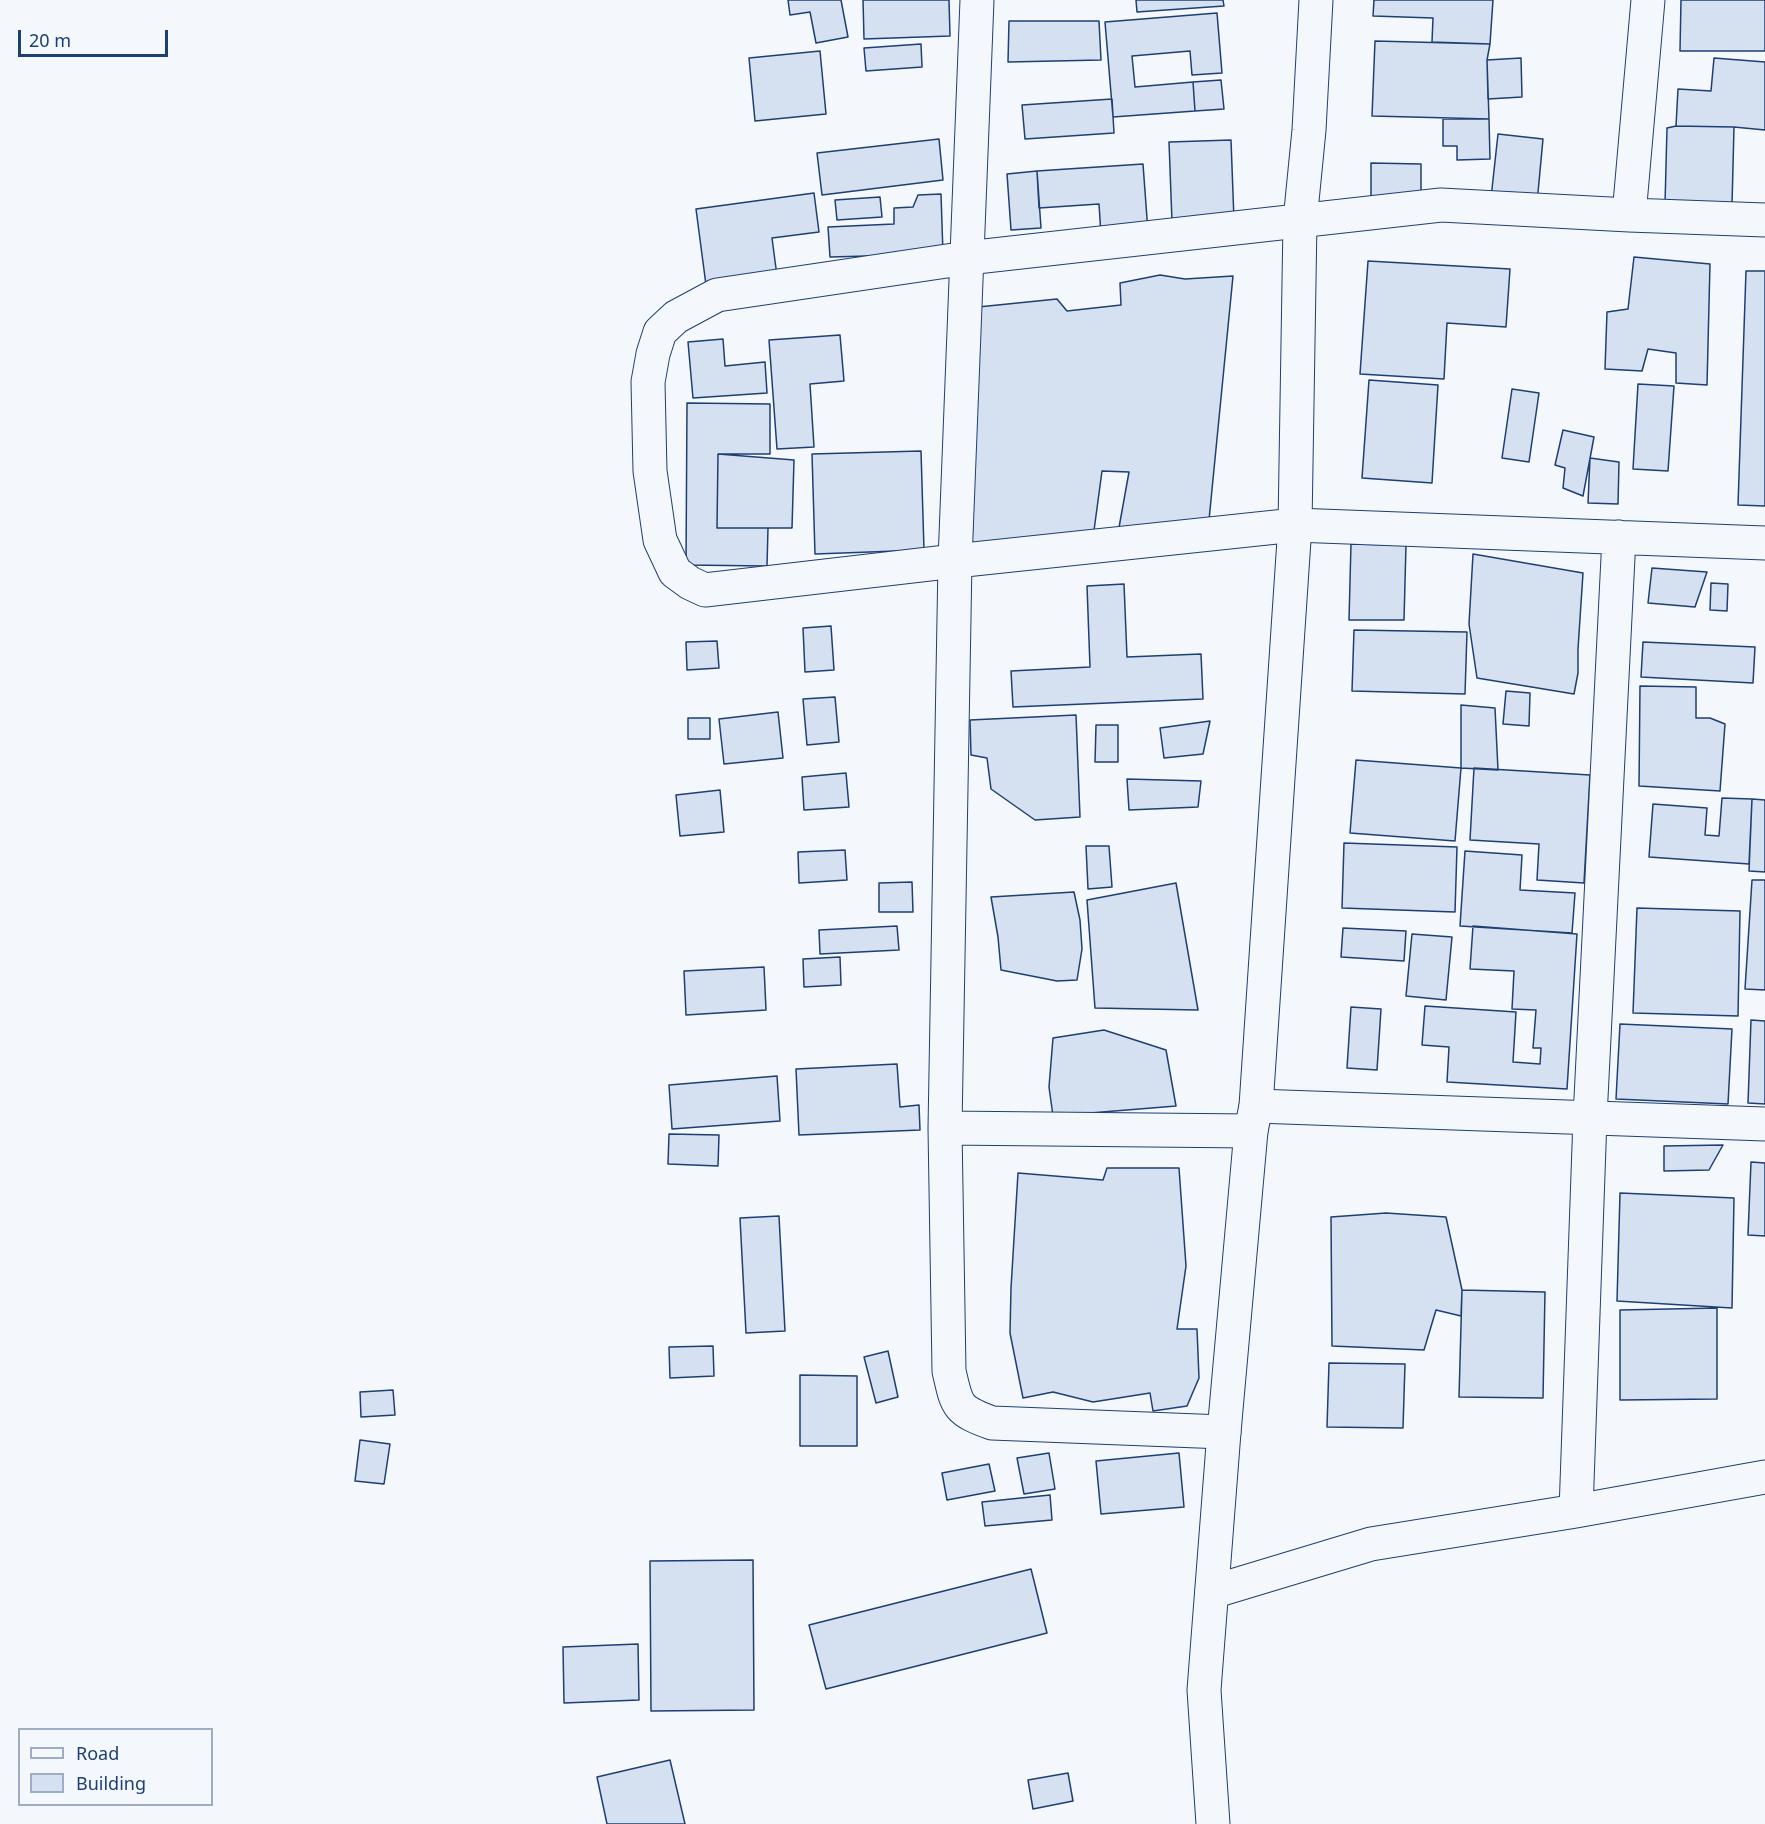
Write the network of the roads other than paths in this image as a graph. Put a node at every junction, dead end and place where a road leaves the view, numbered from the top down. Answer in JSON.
{"nodes":[{"id":1,"x":977,"y":0,"type":"edge"},
{"id":2,"x":1316,"y":0,"type":"edge"},
{"id":3,"x":1648,"y":0,"type":"edge"},
{"id":4,"x":1629,"y":215,"type":"junction"},
{"id":5,"x":1765,"y":220,"type":"edge"},
{"id":6,"x":1300,"y":221,"type":"junction"},
{"id":7,"x":967,"y":258,"type":"junction"},
{"id":8,"x":1295,"y":525,"type":"junction"},
{"id":9,"x":1619,"y":537,"type":"junction"},
{"id":10,"x":1765,"y":543,"type":"edge"},
{"id":11,"x":955,"y":561,"type":"junction"},
{"id":12,"x":1590,"y":1118,"type":"junction"},
{"id":13,"x":1253,"y":1119,"type":"junction"},
{"id":14,"x":1765,"y":1124,"type":"edge"},
{"id":15,"x":945,"y":1128,"type":"junction"},
{"id":16,"x":1224,"y":1432,"type":"junction"},
{"id":17,"x":1765,"y":1477,"type":"edge"},
{"id":18,"x":1576,"y":1510,"type":"junction"},
{"id":19,"x":1212,"y":1592,"type":"junction"},
{"id":20,"x":1213,"y":1824,"type":"edge"}],
"edges":[{"from":1,"to":7,"type":"street"},
{"from":2,"to":6,"type":"street"},
{"from":3,"to":4,"type":"street"},
{"from":4,"to":5,"type":"street"},
{"from":4,"to":6,"type":"street"},
{"from":6,"to":7,"type":"street"},
{"from":6,"to":8,"type":"street"},
{"from":7,"to":11,"type":"street"},
{"from":7,"to":11,"type":"street"},
{"from":8,"to":9,"type":"street"},
{"from":8,"to":11,"type":"street"},
{"from":8,"to":13,"type":"street"},
{"from":9,"to":10,"type":"street"},
{"from":9,"to":12,"type":"street"},
{"from":11,"to":15,"type":"street"},
{"from":12,"to":13,"type":"street"},
{"from":12,"to":14,"type":"street"},
{"from":12,"to":18,"type":"street"},
{"from":13,"to":15,"type":"street"},
{"from":13,"to":16,"type":"street"},
{"from":15,"to":16,"type":"street"},
{"from":16,"to":19,"type":"street"},
{"from":17,"to":18,"type":"street"},
{"from":18,"to":19,"type":"street"},
{"from":19,"to":20,"type":"street"}]}
